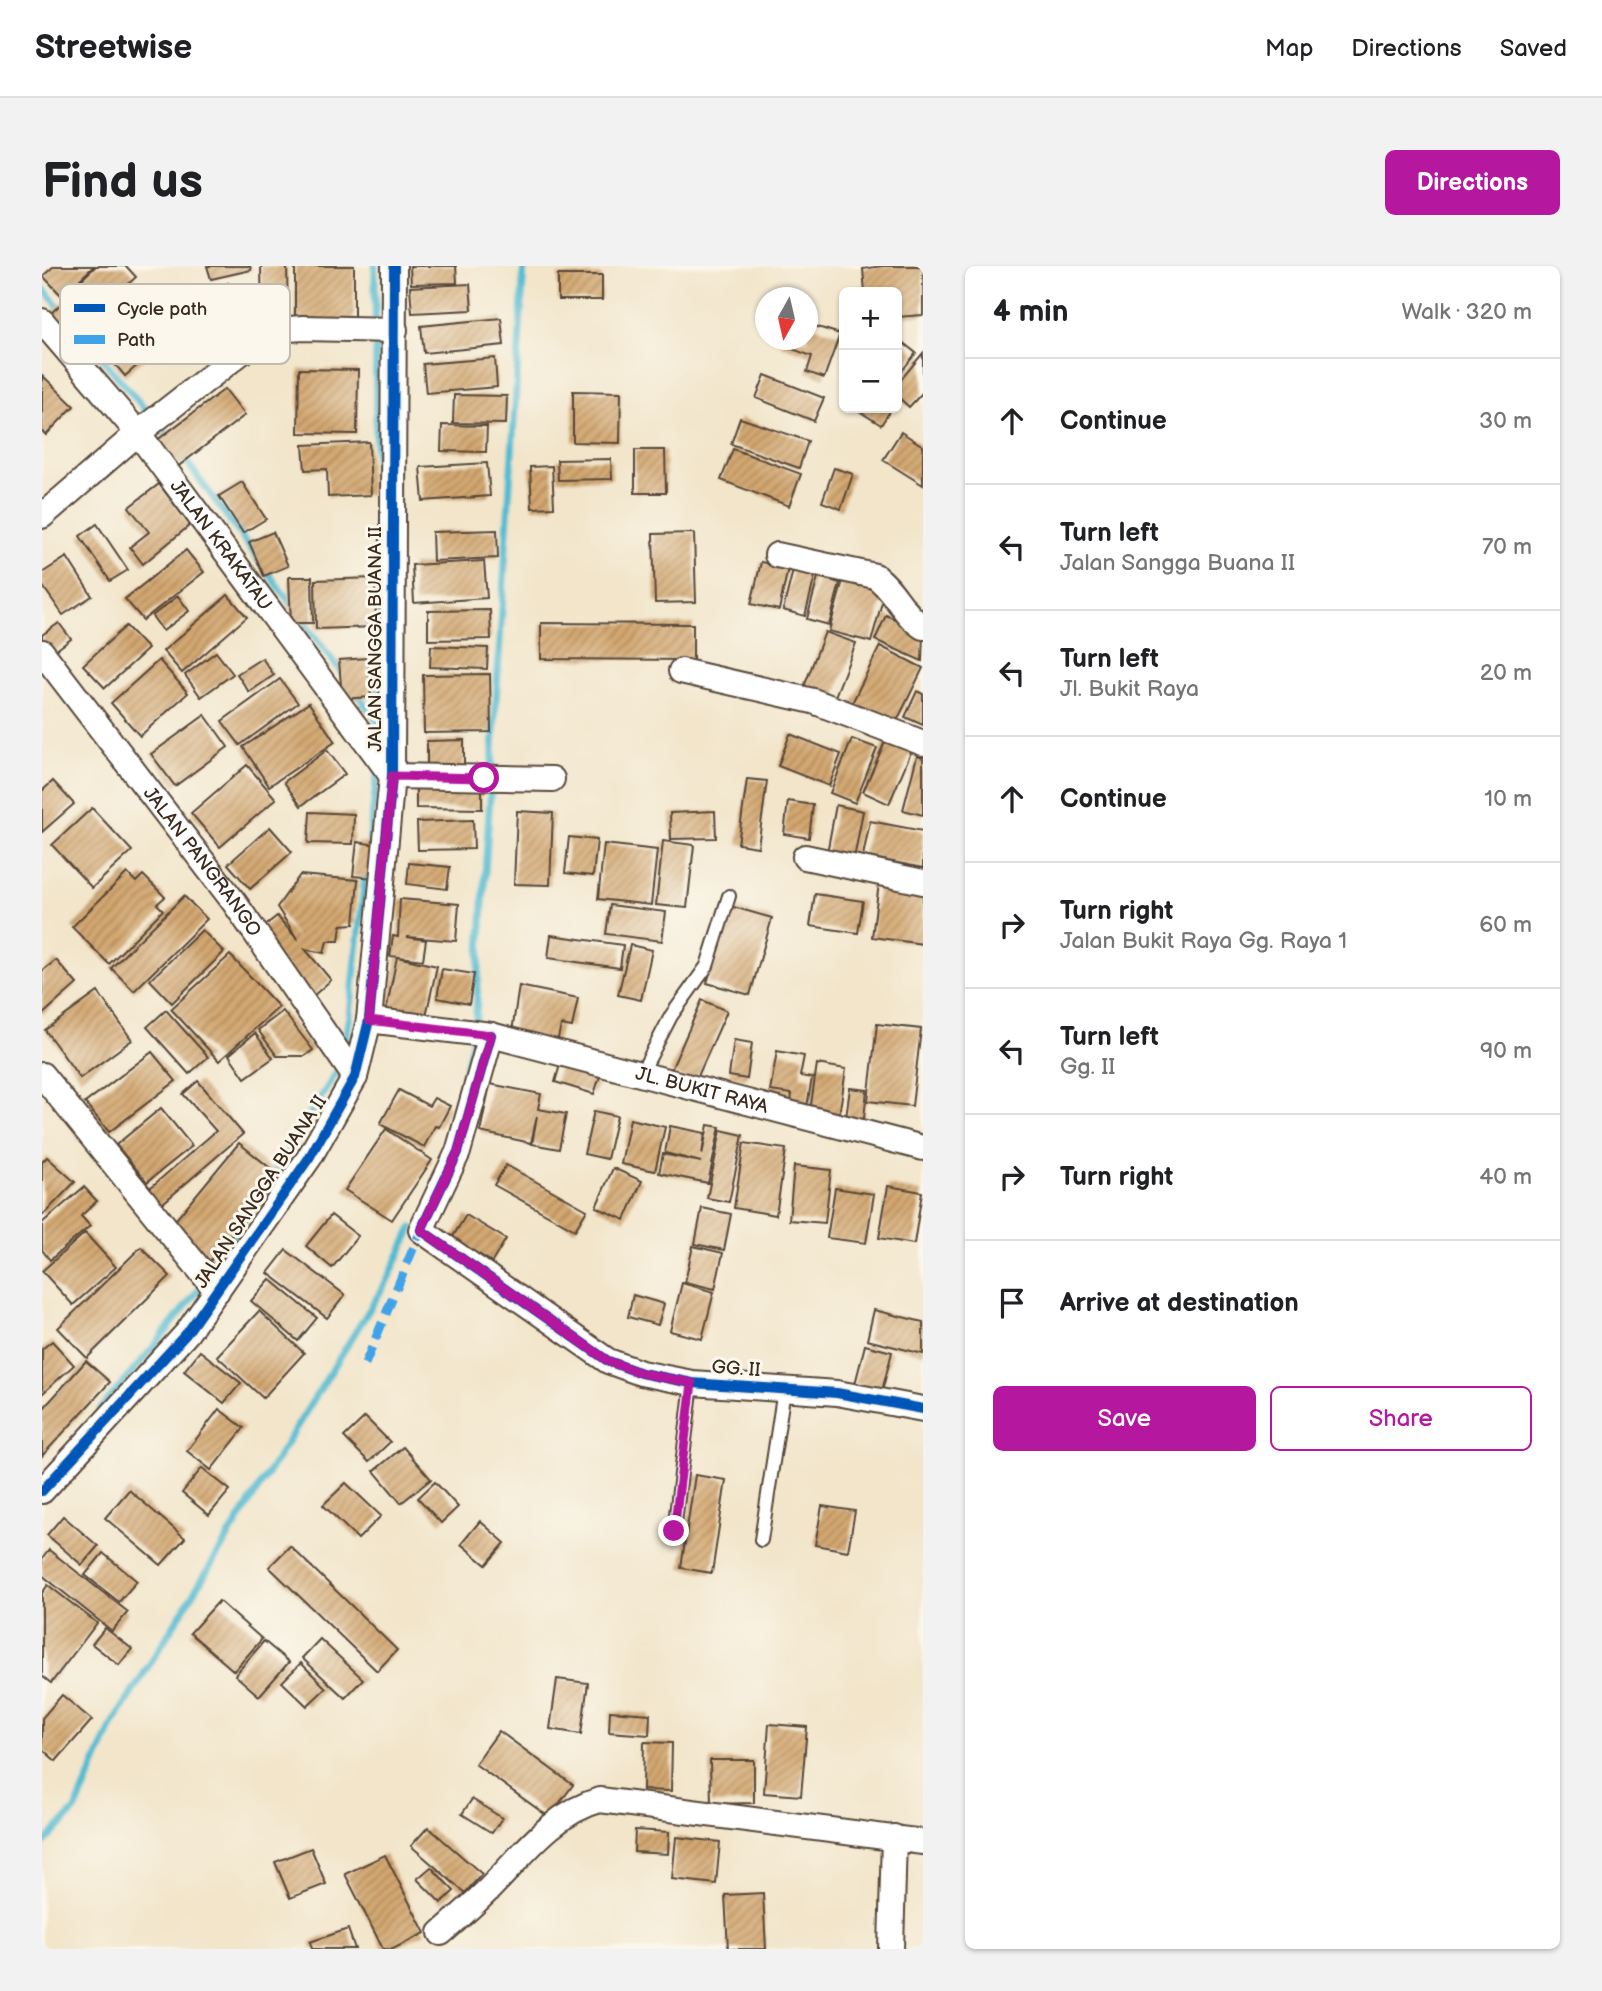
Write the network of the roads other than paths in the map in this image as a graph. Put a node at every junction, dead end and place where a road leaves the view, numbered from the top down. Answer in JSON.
{"nodes":[{"id":1,"x":394,"y":266,"type":"edge"},
{"id":2,"x":42,"y":321,"type":"edge"},
{"id":3,"x":290,"y":329,"type":"edge"},
{"id":4,"x":395,"y":330,"type":"junction"},
{"id":5,"x":60,"y":342,"type":"edge"},
{"id":6,"x":79,"y":364,"type":"edge"},
{"id":7,"x":226,"y":364,"type":"edge"},
{"id":8,"x":138,"y":433,"type":"junction"},
{"id":9,"x":42,"y":516,"type":"edge"},
{"id":10,"x":777,"y":555,"type":"dead end"},
{"id":11,"x":923,"y":627,"type":"edge"},
{"id":12,"x":42,"y":652,"type":"edge"},
{"id":13,"x":681,"y":671,"type":"dead end"},
{"id":14,"x":923,"y":743,"type":"edge"},
{"id":15,"x":392,"y":776,"type":"junction"},
{"id":16,"x":552,"y":779,"type":"dead end"},
{"id":17,"x":805,"y":857,"type":"dead end"},
{"id":18,"x":923,"y":882,"type":"edge"},
{"id":19,"x":729,"y":896,"type":"dead end"},
{"id":20,"x":369,"y":1020,"type":"junction"},
{"id":21,"x":486,"y":1035,"type":"junction"},
{"id":22,"x":641,"y":1074,"type":"junction"},
{"id":23,"x":42,"y":1075,"type":"edge"},
{"id":24,"x":355,"y":1077,"type":"junction"},
{"id":25,"x":923,"y":1148,"type":"edge"},
{"id":26,"x":217,"y":1292,"type":"junction"},
{"id":27,"x":692,"y":1383,"type":"junction"},
{"id":28,"x":783,"y":1390,"type":"junction"},
{"id":29,"x":923,"y":1409,"type":"edge"},
{"id":30,"x":42,"y":1491,"type":"edge"},
{"id":31,"x":674,"y":1531,"type":"dead end"},
{"id":32,"x":761,"y":1540,"type":"dead end"},
{"id":33,"x":894,"y":1837,"type":"junction"},
{"id":34,"x":923,"y":1842,"type":"edge"},
{"id":35,"x":441,"y":1933,"type":"dead end"},
{"id":36,"x":891,"y":1949,"type":"edge"}],
"edges":[{"from":1,"to":4,"type":"street","name":"JALAN SANGGA BUANA II"},
{"from":2,"to":5,"type":"street","name":"JALAN KRAKATAU"},
{"from":3,"to":4,"type":"street"},
{"from":4,"to":15,"type":"street","name":"JALAN SANGGA BUANA II"},
{"from":6,"to":8,"type":"street","name":"JALAN KRAKATAU"},
{"from":7,"to":8,"type":"street"},
{"from":8,"to":9,"type":"street"},
{"from":8,"to":15,"type":"street","name":"JALAN KRAKATAU"},
{"from":10,"to":11,"type":"street"},
{"from":12,"to":24,"type":"street","name":"JALAN PANGRANGO"},
{"from":13,"to":14,"type":"street"},
{"from":15,"to":16,"type":"street"},
{"from":15,"to":20,"type":"street","name":"JALAN SANGGA BUANA II"},
{"from":17,"to":18,"type":"street"},
{"from":19,"to":22,"type":"lane"},
{"from":20,"to":21,"type":"street","name":"JL. BUKIT RAYA"},
{"from":20,"to":24,"type":"street","name":"JALAN SANGGA BUANA II"},
{"from":21,"to":22,"type":"street","name":"JL. BUKIT RAYA"},
{"from":21,"to":27,"type":"street","name":"GG. II"},
{"from":22,"to":25,"type":"street","name":"JL. BUKIT RAYA"},
{"from":23,"to":26,"type":"street"},
{"from":24,"to":26,"type":"street","name":"JALAN SANGGA BUANA II"},
{"from":26,"to":30,"type":"street","name":"JALAN SANGGA BUANA II"},
{"from":27,"to":28,"type":"street","name":"GG. II"},
{"from":27,"to":31,"type":"lane"},
{"from":28,"to":29,"type":"street","name":"GG. II"},
{"from":28,"to":32,"type":"lane"},
{"from":33,"to":34,"type":"street"},
{"from":33,"to":35,"type":"street"},
{"from":33,"to":36,"type":"street"}]}
